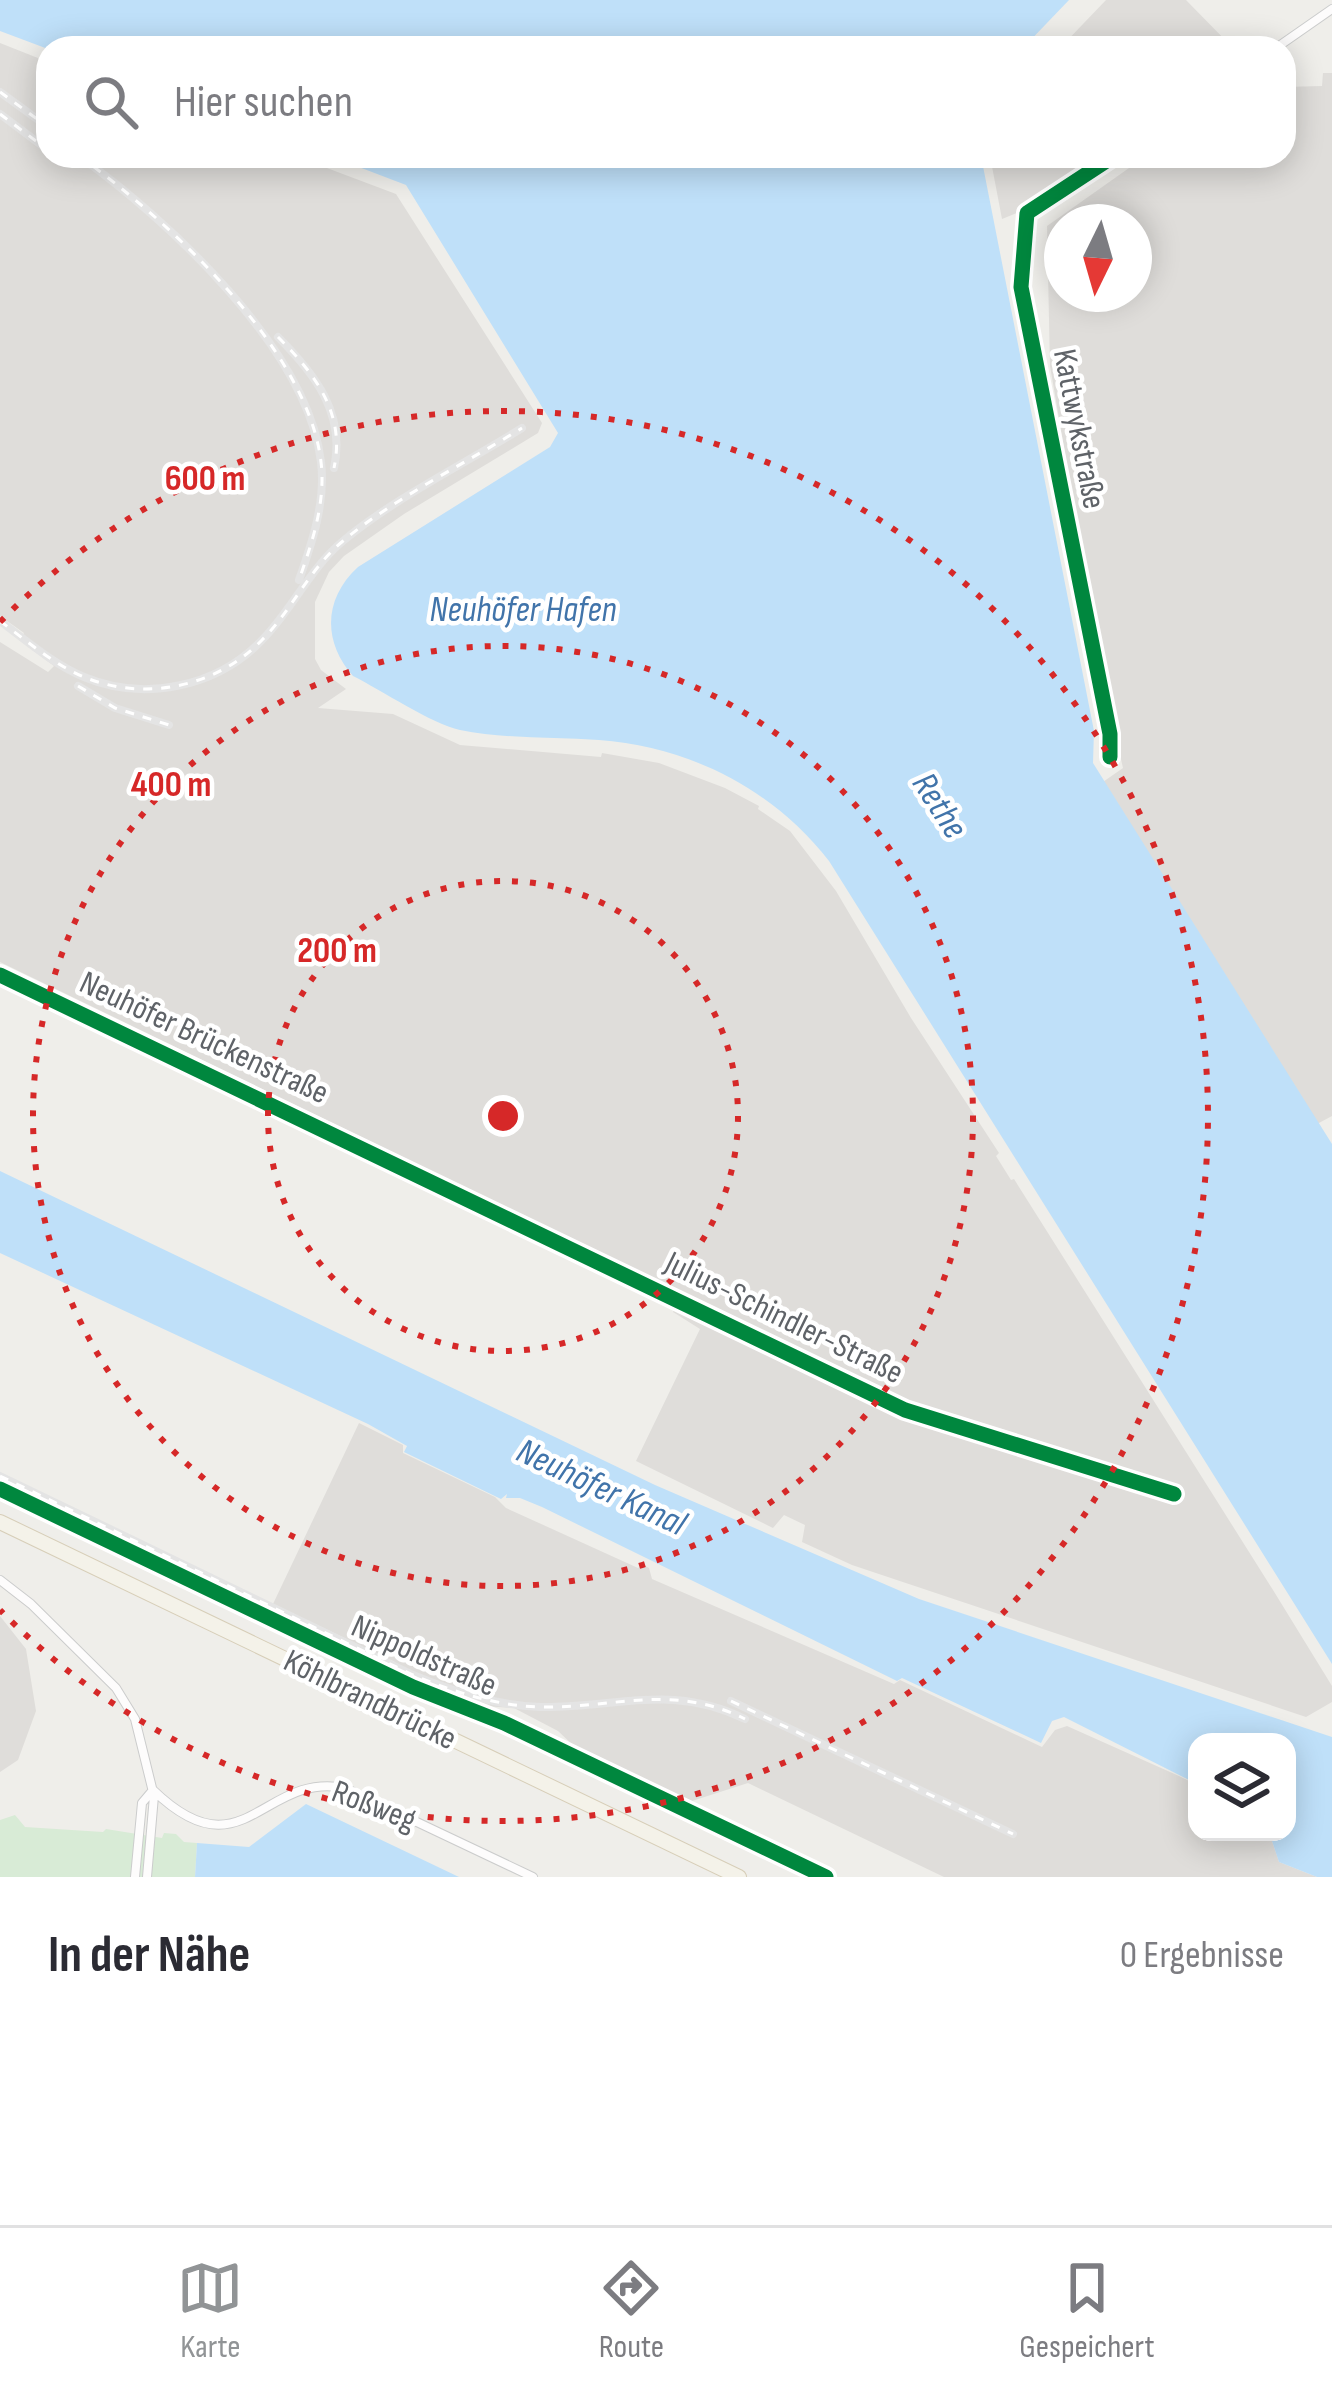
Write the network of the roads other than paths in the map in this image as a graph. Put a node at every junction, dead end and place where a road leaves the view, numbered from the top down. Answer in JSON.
{"nodes":[{"id":1,"x":1332,"y":9,"type":"edge"},
{"id":2,"x":1293,"y":36,"type":"edge"},
{"id":3,"x":1096,"y":168,"type":"edge"},
{"id":4,"x":1110,"y":757,"type":"dead end"},
{"id":5,"x":0,"y":975,"type":"edge"},
{"id":6,"x":383,"y":1156,"type":"joint"},
{"id":7,"x":0,"y":1489,"type":"edge"},
{"id":8,"x":1174,"y":1494,"type":"dead end"},
{"id":9,"x":0,"y":1522,"type":"edge"},
{"id":10,"x":0,"y":1532,"type":"edge"},
{"id":11,"x":0,"y":1580,"type":"edge"},
{"id":12,"x":153,"y":1790,"type":"junction"},
{"id":13,"x":180,"y":1812,"type":"junction"},
{"id":14,"x":152,"y":1822,"type":"junction"},
{"id":15,"x":135,"y":1877,"type":"edge"},
{"id":16,"x":148,"y":1877,"type":"edge"},
{"id":17,"x":533,"y":1877,"type":"edge"},
{"id":18,"x":719,"y":1877,"type":"edge"},
{"id":19,"x":739,"y":1877,"type":"edge"},
{"id":20,"x":826,"y":1877,"type":"edge"}],
"edges":[{"from":1,"to":2,"type":"street"},
{"from":3,"to":4,"type":"street","name":"Kattwykstraße"},
{"from":5,"to":6,"type":"street","name":"Neuhöfer Brückenstraße"},
{"from":6,"to":8,"type":"street","name":"Julius-Schindler-Straße"},
{"from":7,"to":20,"type":"street","name":"Nippoldstraße"},
{"from":9,"to":19,"type":"main road","name":"Köhlbrandbrücke"},
{"from":10,"to":18,"type":"main road","name":"Köhlbrandbrücke"},
{"from":11,"to":12,"type":"street"},
{"from":12,"to":13,"type":"street","name":"Roßweg"},
{"from":12,"to":14,"type":"street"},
{"from":12,"to":15,"type":"street"},
{"from":13,"to":14,"type":"street"},
{"from":13,"to":17,"type":"street","name":"Roßweg"},
{"from":14,"to":16,"type":"street"}]}
